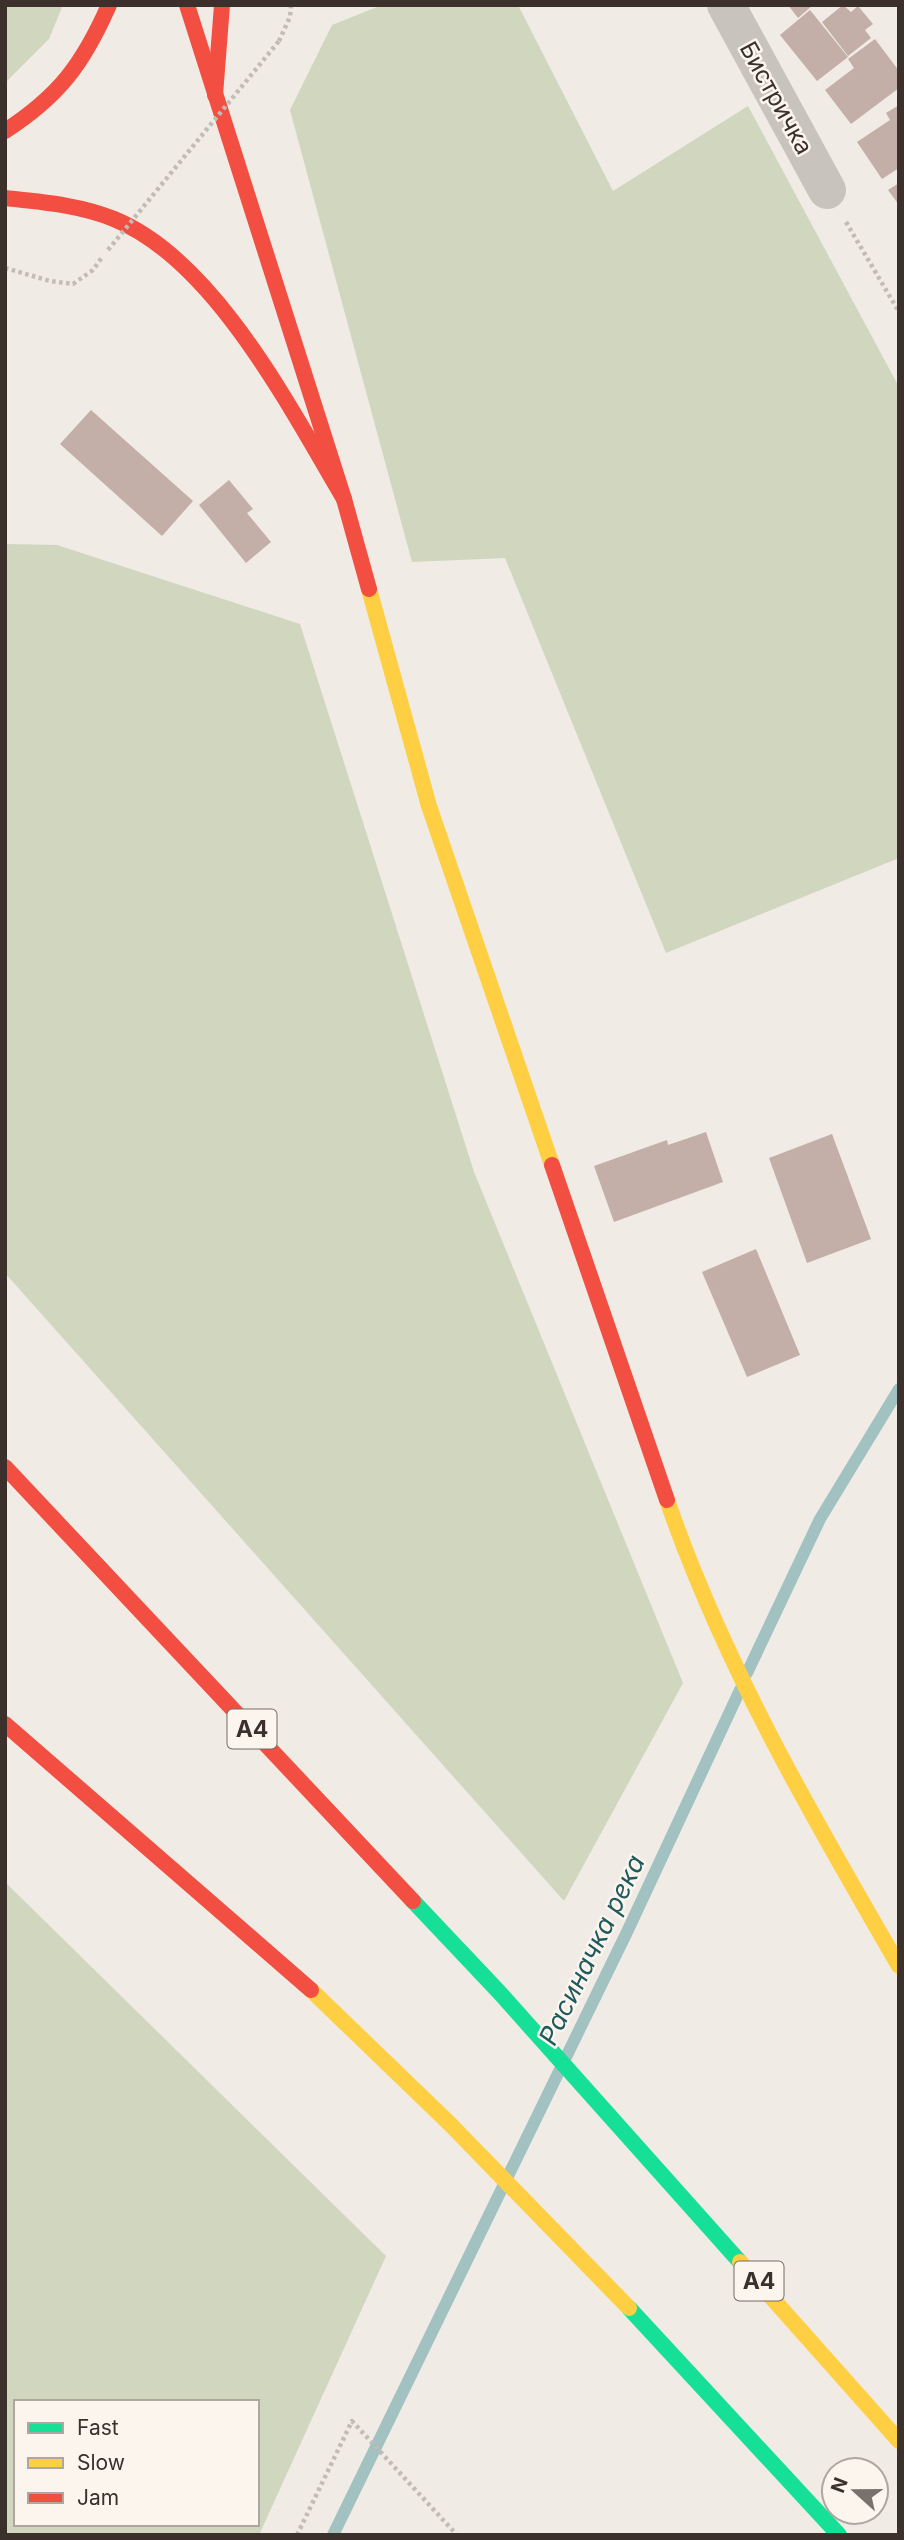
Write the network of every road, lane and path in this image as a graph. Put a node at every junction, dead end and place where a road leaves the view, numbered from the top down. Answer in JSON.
{"nodes":[{"id":1,"x":109,"y":5,"type":"edge"},
{"id":2,"x":187,"y":5,"type":"edge"},
{"id":3,"x":222,"y":5,"type":"edge"},
{"id":4,"x":291,"y":5,"type":"edge"},
{"id":5,"x":726,"y":5,"type":"edge"},
{"id":6,"x":215,"y":95,"type":"junction"},
{"id":7,"x":5,"y":131,"type":"edge"},
{"id":8,"x":827,"y":190,"type":"joint"},
{"id":9,"x":5,"y":198,"type":"edge"},
{"id":10,"x":5,"y":268,"type":"edge"},
{"id":11,"x":899,"y":312,"type":"edge"},
{"id":12,"x":344,"y":499,"type":"junction"},
{"id":13,"x":5,"y":1466,"type":"edge"},
{"id":14,"x":5,"y":1724,"type":"edge"},
{"id":15,"x":899,"y":1966,"type":"edge"},
{"id":16,"x":899,"y":2441,"type":"edge"},
{"id":17,"x":297,"y":2535,"type":"edge"},
{"id":18,"x":457,"y":2535,"type":"edge"},
{"id":19,"x":839,"y":2535,"type":"edge"}],
"edges":[{"from":1,"to":7,"type":"main road"},
{"from":2,"to":6,"type":"main road"},
{"from":3,"to":6,"type":"main road"},
{"from":4,"to":10,"type":"path","bridge":true},
{"from":5,"to":8,"type":"street","name":"Бистричка"},
{"from":6,"to":12,"type":"main road"},
{"from":8,"to":11,"type":"path"},
{"from":9,"to":12,"type":"main road"},
{"from":12,"to":15,"type":"main road"},
{"from":13,"to":16,"type":"main road","number":"A4"},
{"from":14,"to":19,"type":"main road"},
{"from":17,"to":18,"type":"path"}]}
